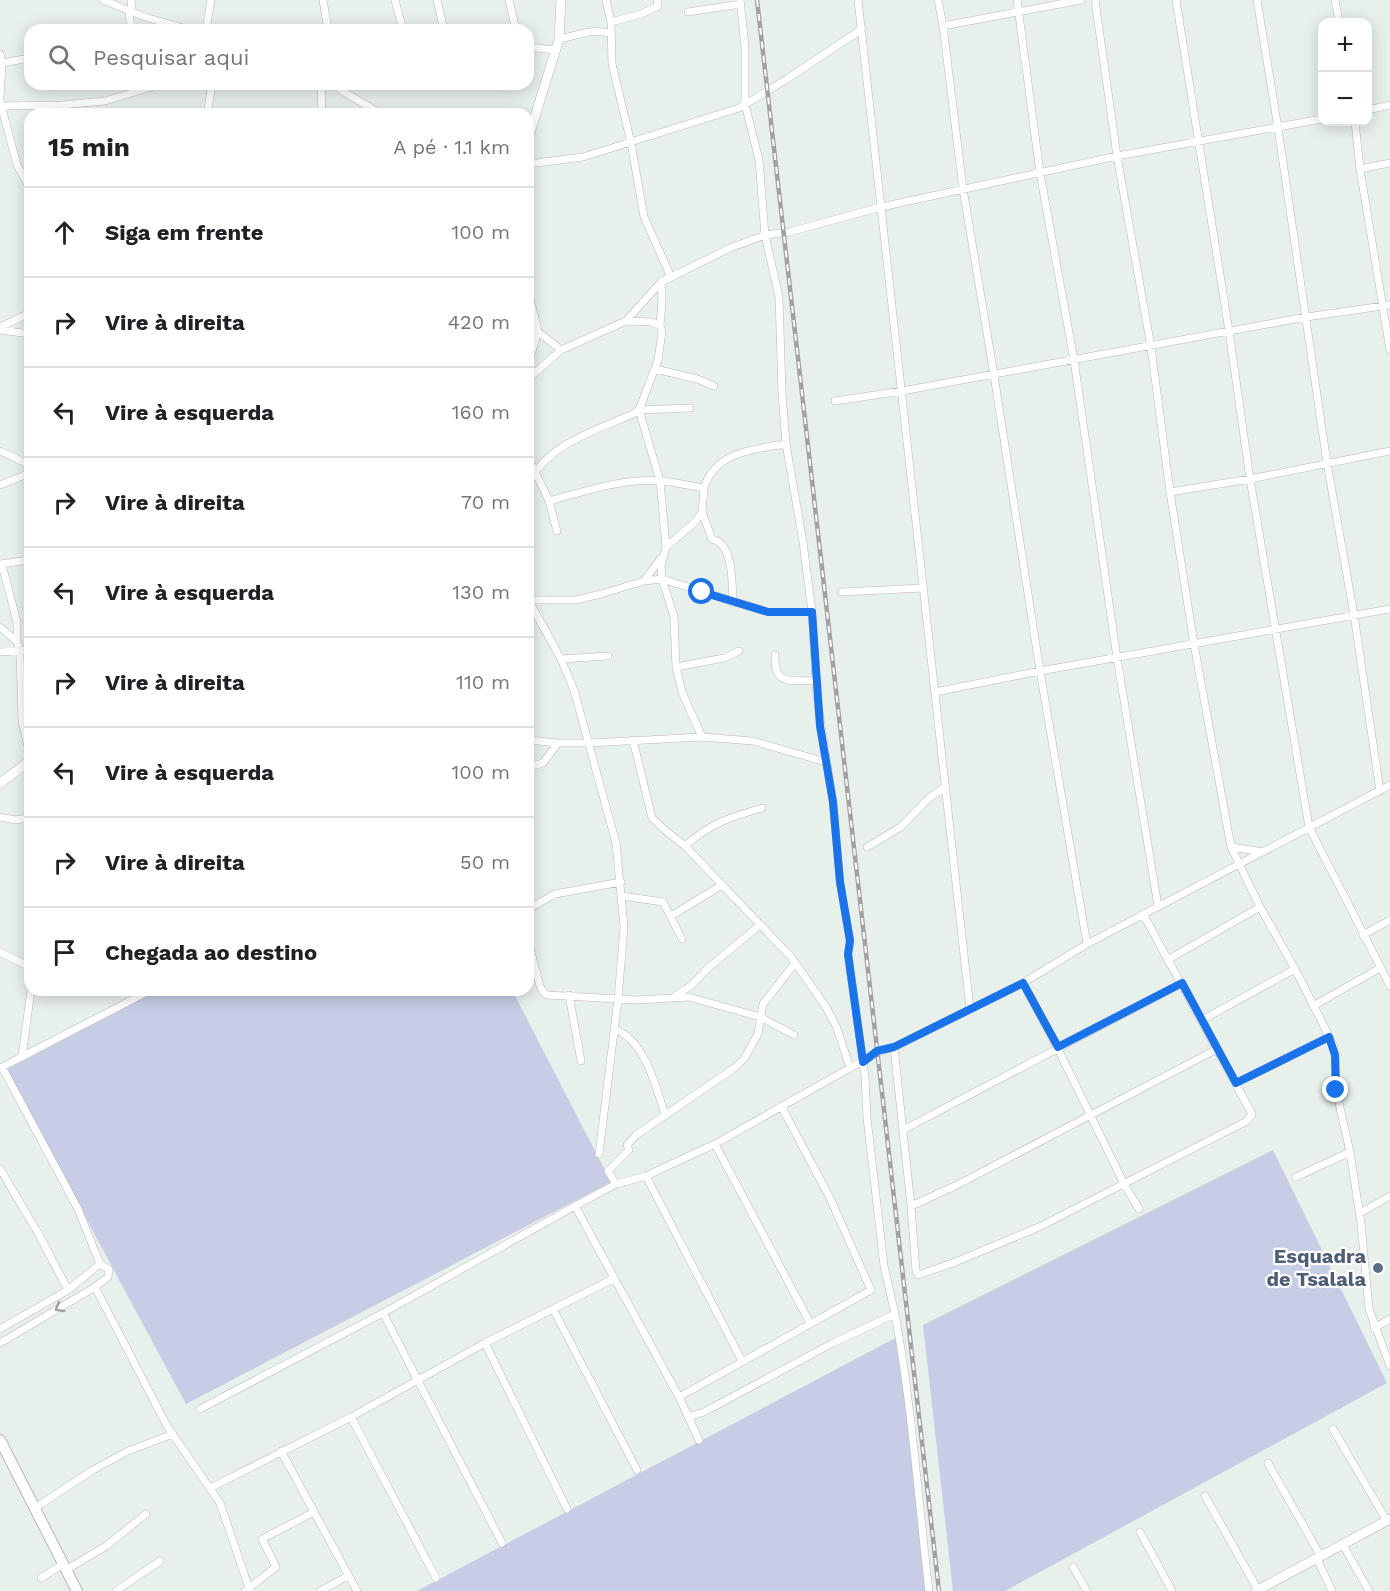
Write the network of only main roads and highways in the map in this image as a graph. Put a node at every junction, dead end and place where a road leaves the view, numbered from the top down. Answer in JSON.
{"nodes":[{"id":1,"x":0,"y":1440,"type":"edge"},
{"id":2,"x":77,"y":1591,"type":"edge"}],
"edges":[{"from":1,"to":2,"type":"main road"}]}
